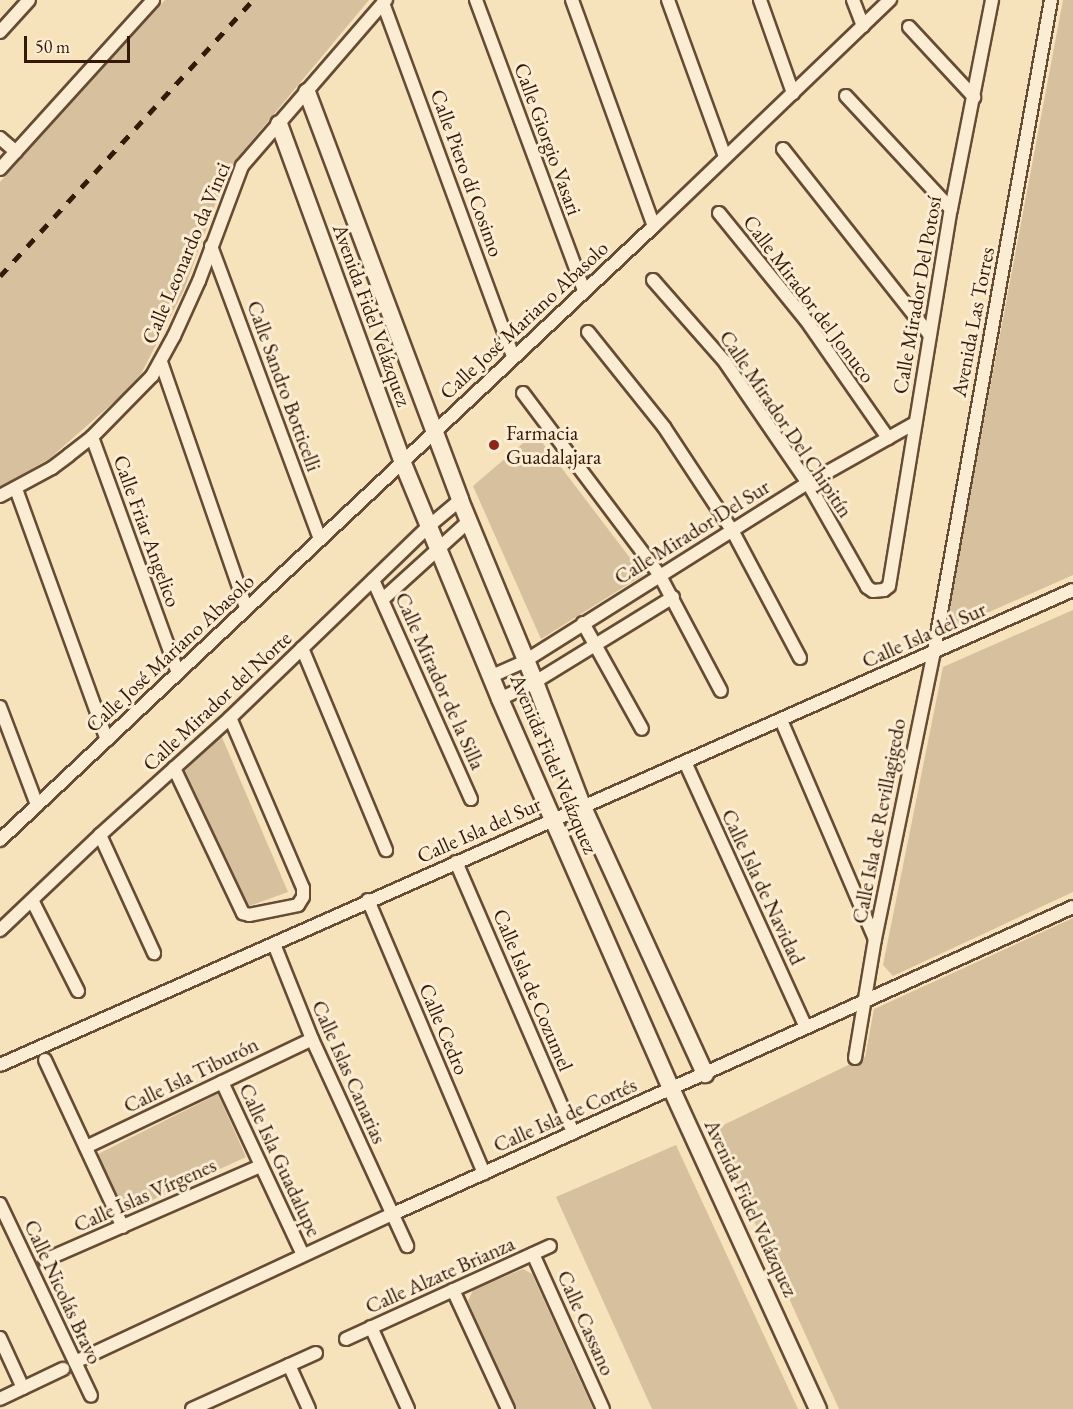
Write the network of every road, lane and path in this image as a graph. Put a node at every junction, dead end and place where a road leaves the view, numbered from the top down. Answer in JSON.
{"nodes":[{"id":1,"x":29,"y":0,"type":"edge"},
{"id":2,"x":153,"y":0,"type":"edge"},
{"id":3,"x":476,"y":0,"type":"edge"},
{"id":4,"x":572,"y":0,"type":"edge"},
{"id":5,"x":668,"y":0,"type":"edge"},
{"id":6,"x":760,"y":0,"type":"edge"},
{"id":7,"x":854,"y":0,"type":"edge"},
{"id":8,"x":890,"y":0,"type":"edge"},
{"id":9,"x":992,"y":0,"type":"edge"},
{"id":10,"x":1051,"y":0,"type":"edge"},
{"id":11,"x":385,"y":1,"type":"edge"},
{"id":12,"x":17,"y":5,"type":"edge"},
{"id":13,"x":862,"y":26,"type":"junction"},
{"id":14,"x":909,"y":27,"type":"dead end"},
{"id":15,"x":0,"y":32,"type":"edge"},
{"id":16,"x":307,"y":92,"type":"junction"},
{"id":17,"x":793,"y":93,"type":"junction"},
{"id":18,"x":846,"y":96,"type":"dead end"},
{"id":19,"x":974,"y":97,"type":"junction"},
{"id":20,"x":279,"y":124,"type":"junction"},
{"id":21,"x":0,"y":138,"type":"edge"},
{"id":22,"x":783,"y":149,"type":"dead end"},
{"id":23,"x":16,"y":152,"type":"junction"},
{"id":24,"x":725,"y":157,"type":"junction"},
{"id":25,"x":0,"y":169,"type":"edge"},
{"id":26,"x":951,"y":209,"type":"junction"},
{"id":27,"x":719,"y":213,"type":"dead end"},
{"id":28,"x":654,"y":226,"type":"junction"},
{"id":29,"x":211,"y":246,"type":"junction"},
{"id":30,"x":653,"y":280,"type":"dead end"},
{"id":31,"x":584,"y":291,"type":"junction"},
{"id":32,"x":588,"y":332,"type":"dead end"},
{"id":33,"x":930,"y":335,"type":"junction"},
{"id":34,"x":513,"y":356,"type":"junction"},
{"id":35,"x":161,"y":362,"type":"junction"},
{"id":36,"x":524,"y":393,"type":"dead end"},
{"id":37,"x":915,"y":423,"type":"junction"},
{"id":38,"x":434,"y":431,"type":"junction"},
{"id":39,"x":92,"y":437,"type":"junction"},
{"id":40,"x":888,"y":438,"type":"junction"},
{"id":41,"x":402,"y":461,"type":"junction"},
{"id":42,"x":808,"y":483,"type":"junction"},
{"id":43,"x":15,"y":489,"type":"junction"},
{"id":44,"x":0,"y":496,"type":"edge"},
{"id":45,"x":460,"y":500,"type":"junction"},
{"id":46,"x":468,"y":522,"type":"junction"},
{"id":47,"x":429,"y":526,"type":"junction"},
{"id":48,"x":732,"y":530,"type":"junction"},
{"id":49,"x":320,"y":539,"type":"junction"},
{"id":50,"x":439,"y":548,"type":"junction"},
{"id":51,"x":659,"y":574,"type":"junction"},
{"id":52,"x":374,"y":580,"type":"junction"},
{"id":53,"x":1073,"y":590,"type":"edge"},
{"id":54,"x":879,"y":592,"type":"joint"},
{"id":55,"x":673,"y":597,"type":"junction"},
{"id":56,"x":383,"y":599,"type":"junction"},
{"id":57,"x":246,"y":608,"type":"junction"},
{"id":58,"x":583,"y":623,"type":"junction"},
{"id":59,"x":596,"y":644,"type":"junction"},
{"id":60,"x":302,"y":648,"type":"junction"},
{"id":61,"x":934,"y":651,"type":"junction"},
{"id":62,"x":800,"y":658,"type":"dead end"},
{"id":63,"x":525,"y":661,"type":"junction"},
{"id":64,"x":177,"y":673,"type":"junction"},
{"id":65,"x":492,"y":676,"type":"junction"},
{"id":66,"x":535,"y":682,"type":"junction"},
{"id":67,"x":722,"y":691,"type":"dead end"},
{"id":68,"x":500,"y":699,"type":"junction"},
{"id":69,"x":0,"y":707,"type":"edge"},
{"id":70,"x":230,"y":718,"type":"junction"},
{"id":71,"x":781,"y":720,"type":"junction"},
{"id":72,"x":642,"y":729,"type":"dead end"},
{"id":73,"x":107,"y":740,"type":"junction"},
{"id":74,"x":685,"y":762,"type":"junction"},
{"id":75,"x":174,"y":768,"type":"junction"},
{"id":76,"x":471,"y":799,"type":"dead end"},
{"id":77,"x":37,"y":805,"type":"junction"},
{"id":78,"x":582,"y":805,"type":"junction"},
{"id":79,"x":551,"y":819,"type":"junction"},
{"id":80,"x":100,"y":835,"type":"junction"},
{"id":81,"x":0,"y":840,"type":"edge"},
{"id":82,"x":386,"y":850,"type":"dead end"},
{"id":83,"x":456,"y":862,"type":"junction"},
{"id":84,"x":32,"y":900,"type":"junction"},
{"id":85,"x":368,"y":900,"type":"junction"},
{"id":86,"x":1073,"y":907,"type":"edge"},
{"id":87,"x":0,"y":930,"type":"edge"},
{"id":88,"x":876,"y":939,"type":"junction"},
{"id":89,"x":274,"y":944,"type":"junction"},
{"id":90,"x":154,"y":953,"type":"dead end"},
{"id":91,"x":78,"y":991,"type":"dead end"},
{"id":92,"x":866,"y":1000,"type":"junction"},
{"id":93,"x":806,"y":1027,"type":"junction"},
{"id":94,"x":312,"y":1039,"type":"junction"},
{"id":95,"x":855,"y":1058,"type":"dead end"},
{"id":96,"x":45,"y":1060,"type":"dead end"},
{"id":97,"x":0,"y":1065,"type":"edge"},
{"id":98,"x":705,"y":1074,"type":"junction"},
{"id":99,"x":222,"y":1082,"type":"junction"},
{"id":100,"x":671,"y":1088,"type":"junction"},
{"id":101,"x":573,"y":1133,"type":"junction"},
{"id":102,"x":86,"y":1147,"type":"junction"},
{"id":103,"x":260,"y":1166,"type":"junction"},
{"id":104,"x":484,"y":1173,"type":"junction"},
{"id":105,"x":0,"y":1204,"type":"edge"},
{"id":106,"x":393,"y":1214,"type":"junction"},
{"id":107,"x":123,"y":1227,"type":"junction"},
{"id":108,"x":407,"y":1246,"type":"dead end"},
{"id":109,"x":550,"y":1246,"type":"dead end"},
{"id":110,"x":533,"y":1254,"type":"junction"},
{"id":111,"x":303,"y":1255,"type":"junction"},
{"id":112,"x":45,"y":1260,"type":"dead end"},
{"id":113,"x":453,"y":1290,"type":"junction"},
{"id":114,"x":371,"y":1327,"type":"junction"},
{"id":115,"x":0,"y":1338,"type":"edge"},
{"id":116,"x":346,"y":1339,"type":"dead end"},
{"id":117,"x":316,"y":1353,"type":"dead end"},
{"id":118,"x":75,"y":1362,"type":"junction"},
{"id":119,"x":289,"y":1365,"type":"junction"},
{"id":120,"x":63,"y":1369,"type":"dead end"},
{"id":121,"x":23,"y":1388,"type":"junction"},
{"id":122,"x":91,"y":1396,"type":"dead end"},
{"id":123,"x":0,"y":1399,"type":"edge"},
{"id":124,"x":208,"y":1406,"type":"edge"},
{"id":125,"x":192,"y":1409,"type":"edge"},
{"id":126,"x":309,"y":1409,"type":"edge"},
{"id":127,"x":408,"y":1409,"type":"edge"},
{"id":128,"x":508,"y":1409,"type":"edge"},
{"id":129,"x":603,"y":1409,"type":"edge"},
{"id":130,"x":819,"y":1409,"type":"edge"}],
"edges":[{"from":1,"to":12,"type":"street"},
{"from":2,"to":23,"type":"street"},
{"from":3,"to":31,"type":"street","name":"Calle Giorgio Vasari"},
{"from":4,"to":28,"type":"street"},
{"from":5,"to":24,"type":"street"},
{"from":6,"to":17,"type":"street"},
{"from":7,"to":13,"type":"street"},
{"from":8,"to":13,"type":"street","name":"Calle José Mariano Abasolo"},
{"from":9,"to":19,"type":"street","name":"Calle Mirador Del Potosí"},
{"from":10,"to":61,"type":"street","name":"Avenida Las Torres"},
{"from":11,"to":16,"type":"street","name":"Calle Leonardo da Vinci"},
{"from":11,"to":34,"type":"street","name":"Calle Piero dí Cosimo"},
{"from":12,"to":15,"type":"street"},
{"from":13,"to":17,"type":"street","name":"Calle José Mariano Abasolo"},
{"from":14,"to":19,"type":"street"},
{"from":16,"to":20,"type":"street","name":"Calle Leonardo da Vinci"},
{"from":16,"to":38,"type":"street","name":"Avenida Fidel Velázquez"},
{"from":17,"to":24,"type":"street","name":"Calle José Mariano Abasolo"},
{"from":18,"to":26,"type":"street"},
{"from":19,"to":26,"type":"street","name":"Calle Mirador Del Potosí"},
{"from":20,"to":29,"type":"street","name":"Calle Leonardo da Vinci"},
{"from":20,"to":41,"type":"street","name":"Avenida Fidel Velázquez"},
{"from":21,"to":23,"type":"street"},
{"from":22,"to":33,"type":"street"},
{"from":23,"to":25,"type":"street"},
{"from":24,"to":28,"type":"street","name":"Calle José Mariano Abasolo"},
{"from":26,"to":33,"type":"street","name":"Calle Mirador Del Potosí"},
{"from":27,"to":40,"type":"street","name":"Calle Mirador del Jonuco"},
{"from":28,"to":31,"type":"street","name":"Calle José Mariano Abasolo"},
{"from":29,"to":35,"type":"street","name":"Calle Leonardo da Vinci"},
{"from":29,"to":49,"type":"street","name":"Calle Sandro Botticelli"},
{"from":30,"to":42,"type":"street","name":"Calle Mirador Del Chipitín"},
{"from":31,"to":34,"type":"street","name":"Calle José Mariano Abasolo"},
{"from":32,"to":48,"type":"street"},
{"from":33,"to":37,"type":"street","name":"Calle Mirador Del Potosí"},
{"from":34,"to":38,"type":"street","name":"Calle José Mariano Abasolo"},
{"from":35,"to":39,"type":"street","name":"Calle Leonardo da Vinci"},
{"from":35,"to":57,"type":"street"},
{"from":36,"to":51,"type":"street"},
{"from":37,"to":40,"type":"street","name":"Calle Mirador Del Sur"},
{"from":37,"to":54,"type":"street","name":"Calle Mirador Del Potosí"},
{"from":38,"to":41,"type":"street","name":"Calle José Mariano Abasolo"},
{"from":38,"to":45,"type":"street","name":"Avenida Fidel Velázquez"},
{"from":39,"to":43,"type":"street","name":"Calle Leonardo da Vinci"},
{"from":39,"to":64,"type":"street","name":"Calle Friar Angelico"},
{"from":40,"to":42,"type":"street","name":"Calle Mirador Del Sur"},
{"from":41,"to":47,"type":"street","name":"Avenida Fidel Velázquez"},
{"from":41,"to":49,"type":"street","name":"Calle José Mariano Abasolo"},
{"from":42,"to":48,"type":"street","name":"Calle Mirador Del Sur"},
{"from":42,"to":54,"type":"street","name":"Calle Mirador Del Chipitín"},
{"from":43,"to":44,"type":"street","name":"Calle Leonardo da Vinci"},
{"from":43,"to":73,"type":"street"},
{"from":45,"to":46,"type":"street","name":"Avenida Fidel Velázquez"},
{"from":45,"to":47,"type":"street","name":"Calle Mirador del Norte"},
{"from":46,"to":50,"type":"street"},
{"from":46,"to":63,"type":"street","name":"Avenida Fidel Velázquez"},
{"from":47,"to":50,"type":"street","name":"Avenida Fidel Velázquez"},
{"from":47,"to":52,"type":"street","name":"Calle Mirador del Norte"},
{"from":48,"to":51,"type":"street","name":"Calle Mirador Del Sur"},
{"from":48,"to":62,"type":"street"},
{"from":49,"to":57,"type":"street","name":"Calle José Mariano Abasolo"},
{"from":50,"to":56,"type":"street"},
{"from":50,"to":65,"type":"street","name":"Avenida Fidel Velázquez"},
{"from":51,"to":55,"type":"street"},
{"from":51,"to":58,"type":"street","name":"Calle Mirador Del Sur"},
{"from":52,"to":56,"type":"street","name":"Calle Mirador de la Silla"},
{"from":52,"to":60,"type":"street","name":"Calle Mirador del Norte"},
{"from":53,"to":61,"type":"street","name":"Calle Isla del Sur"},
{"from":55,"to":59,"type":"street"},
{"from":55,"to":67,"type":"street"},
{"from":56,"to":76,"type":"street","name":"Calle Mirador de la Silla"},
{"from":57,"to":64,"type":"street","name":"Calle José Mariano Abasolo"},
{"from":58,"to":59,"type":"street"},
{"from":58,"to":63,"type":"street","name":"Calle Mirador Del Sur"},
{"from":59,"to":66,"type":"street"},
{"from":59,"to":72,"type":"street"},
{"from":60,"to":70,"type":"street","name":"Calle Mirador del Norte"},
{"from":60,"to":82,"type":"street"},
{"from":61,"to":71,"type":"street","name":"Calle Isla del Sur"},
{"from":61,"to":88,"type":"street","name":"Calle Isla de Revillagigedo"},
{"from":63,"to":65,"type":"street","name":"Calle Mirador Del Sur"},
{"from":63,"to":66,"type":"street","name":"Avenida Fidel Velázquez"},
{"from":64,"to":73,"type":"street","name":"Calle José Mariano Abasolo"},
{"from":65,"to":68,"type":"street","name":"Avenida Fidel Velázquez"},
{"from":66,"to":68,"type":"street"},
{"from":66,"to":78,"type":"street","name":"Avenida Fidel Velázquez"},
{"from":68,"to":79,"type":"street","name":"Avenida Fidel Velázquez"},
{"from":69,"to":77,"type":"street"},
{"from":70,"to":75,"type":"street","name":"Calle Mirador del Norte"},
{"from":70,"to":75,"type":"street"},
{"from":71,"to":74,"type":"street","name":"Calle Isla del Sur"},
{"from":71,"to":88,"type":"street"},
{"from":73,"to":77,"type":"street","name":"Calle José Mariano Abasolo"},
{"from":74,"to":78,"type":"street","name":"Calle Isla del Sur"},
{"from":74,"to":93,"type":"street","name":"Calle Isla de Navidad"},
{"from":75,"to":80,"type":"street","name":"Calle Mirador del Norte"},
{"from":77,"to":81,"type":"street","name":"Calle José Mariano Abasolo"},
{"from":78,"to":79,"type":"street","name":"Calle Isla del Sur"},
{"from":78,"to":98,"type":"street","name":"Avenida Fidel Velázquez"},
{"from":79,"to":83,"type":"street","name":"Calle Isla del Sur"},
{"from":79,"to":100,"type":"street","name":"Avenida Fidel Velázquez"},
{"from":80,"to":84,"type":"street","name":"Calle Mirador del Norte"},
{"from":80,"to":90,"type":"street"},
{"from":83,"to":85,"type":"street","name":"Calle Isla del Sur"},
{"from":83,"to":101,"type":"street","name":"Calle Isla de Cozumel"},
{"from":84,"to":87,"type":"street","name":"Calle Mirador del Norte"},
{"from":84,"to":91,"type":"street"},
{"from":85,"to":89,"type":"street","name":"Calle Isla del Sur"},
{"from":85,"to":104,"type":"street","name":"Calle Cedro"},
{"from":86,"to":92,"type":"street","name":"Calle Isla de Cortés"},
{"from":88,"to":92,"type":"street","name":"Calle Isla de Revillagigedo"},
{"from":89,"to":94,"type":"street","name":"Calle Islas Canarias"},
{"from":89,"to":97,"type":"street","name":"Calle Isla del Sur"},
{"from":92,"to":93,"type":"street","name":"Calle Isla de Cortés"},
{"from":92,"to":95,"type":"street","name":"Calle Isla de Revillagigedo"},
{"from":93,"to":98,"type":"street","name":"Calle Isla de Cortés"},
{"from":94,"to":99,"type":"street","name":"Calle Isla Tiburón"},
{"from":94,"to":106,"type":"street","name":"Calle Islas Canarias"},
{"from":96,"to":102,"type":"street"},
{"from":98,"to":100,"type":"street","name":"Calle Isla de Cortés"},
{"from":99,"to":102,"type":"street","name":"Calle Isla Tiburón"},
{"from":99,"to":103,"type":"street","name":"Calle Isla Guadalupe"},
{"from":100,"to":101,"type":"street","name":"Calle Isla de Cortés"},
{"from":100,"to":130,"type":"street","name":"Avenida Fidel Velázquez"},
{"from":101,"to":104,"type":"street","name":"Calle Isla de Cortés"},
{"from":102,"to":107,"type":"street"},
{"from":103,"to":107,"type":"street","name":"Calle Islas Vírgenes"},
{"from":103,"to":111,"type":"street","name":"Calle Isla Guadalupe"},
{"from":104,"to":106,"type":"street","name":"Calle Isla de Cortés"},
{"from":105,"to":118,"type":"street","name":"Calle Nicolás Bravo"},
{"from":106,"to":108,"type":"street","name":"Calle Islas Canarias"},
{"from":106,"to":111,"type":"street","name":"Calle Isla de Cortés"},
{"from":107,"to":112,"type":"street","name":"Calle Islas Vírgenes"},
{"from":109,"to":110,"type":"street","name":"Calle Alzate Brianza"},
{"from":110,"to":113,"type":"street","name":"Calle Alzate Brianza"},
{"from":110,"to":129,"type":"street","name":"Calle Cassano"},
{"from":111,"to":118,"type":"street","name":"Calle Isla de Cortés"},
{"from":113,"to":114,"type":"street","name":"Calle Alzate Brianza"},
{"from":113,"to":128,"type":"street"},
{"from":114,"to":116,"type":"street","name":"Calle Alzate Brianza"},
{"from":114,"to":127,"type":"street"},
{"from":115,"to":121,"type":"street"},
{"from":117,"to":119,"type":"street"},
{"from":118,"to":122,"type":"street","name":"Calle Nicolás Bravo"},
{"from":119,"to":124,"type":"street"},
{"from":119,"to":126,"type":"street"},
{"from":120,"to":121,"type":"street"},
{"from":121,"to":123,"type":"street"},
{"from":124,"to":125,"type":"street"}]}
